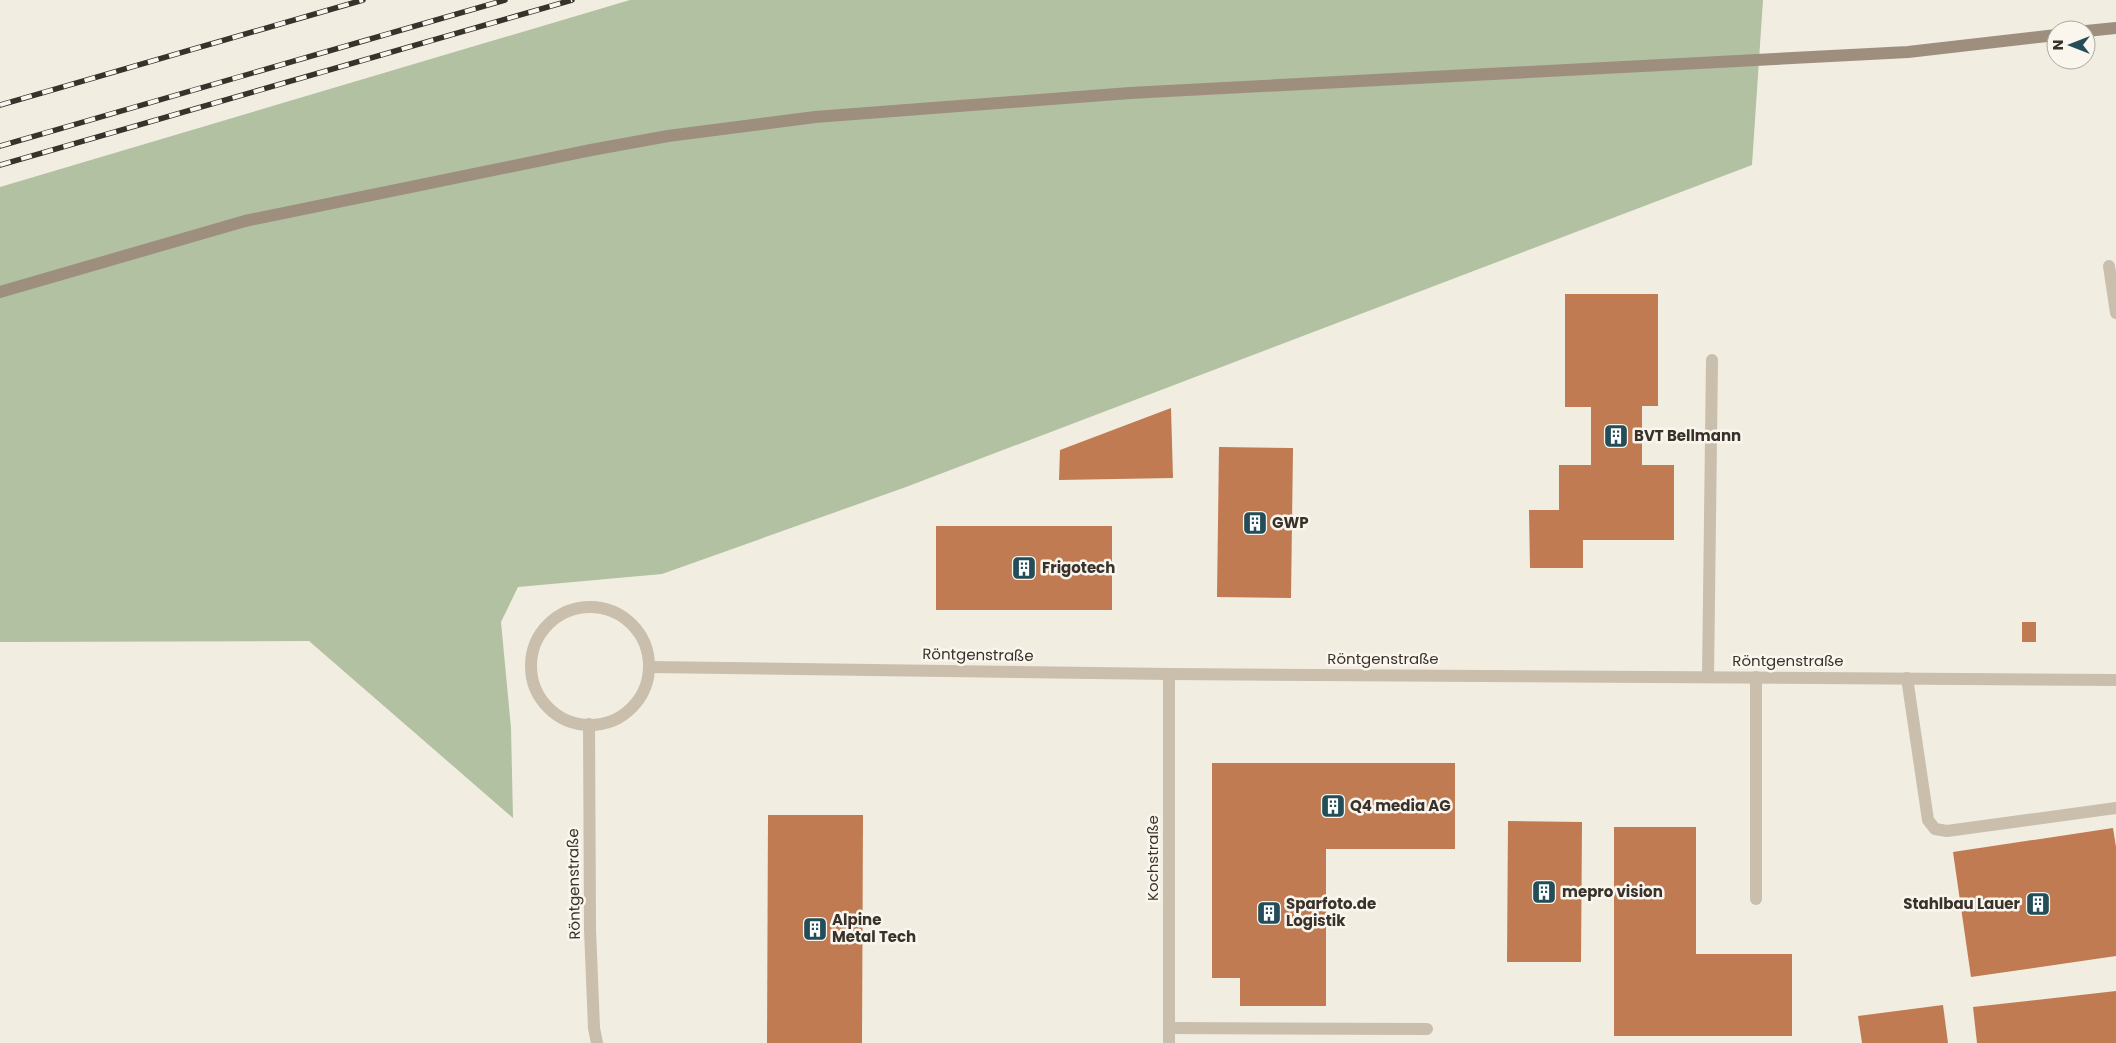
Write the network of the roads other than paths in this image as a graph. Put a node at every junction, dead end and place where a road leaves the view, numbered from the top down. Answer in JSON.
{"nodes":[{"id":1,"x":2116,"y":28,"type":"edge"},
{"id":2,"x":2096,"y":30,"type":"edge"},
{"id":3,"x":2046,"y":36,"type":"edge"},
{"id":4,"x":2108,"y":266,"type":"dead end"},
{"id":5,"x":0,"y":292,"type":"edge"},
{"id":6,"x":2116,"y":313,"type":"edge"},
{"id":7,"x":1712,"y":360,"type":"dead end"},
{"id":8,"x":649,"y":667,"type":"junction"},
{"id":9,"x":1169,"y":674,"type":"junction"},
{"id":10,"x":1708,"y":677,"type":"junction"},
{"id":11,"x":1756,"y":677,"type":"junction"},
{"id":12,"x":1907,"y":678,"type":"junction"},
{"id":13,"x":2116,"y":680,"type":"edge"},
{"id":14,"x":589,"y":724,"type":"junction"},
{"id":15,"x":2116,"y":808,"type":"edge"},
{"id":16,"x":1756,"y":899,"type":"dead end"},
{"id":17,"x":1169,"y":1028,"type":"junction"},
{"id":18,"x":1427,"y":1029,"type":"dead end"},
{"id":19,"x":597,"y":1043,"type":"edge"},
{"id":20,"x":1169,"y":1043,"type":"edge"}],
"edges":[{"from":1,"to":2,"type":"main road"},
{"from":3,"to":5,"type":"main road"},
{"from":4,"to":6,"type":"street"},
{"from":7,"to":10,"type":"street"},
{"from":8,"to":9,"type":"street","name":"Röntgenstraße"},
{"from":8,"to":14,"type":"street"},
{"from":8,"to":14,"type":"street"},
{"from":9,"to":10,"type":"street","name":"Röntgenstraße"},
{"from":9,"to":17,"type":"street","name":"Kochstraße"},
{"from":10,"to":11,"type":"street","name":"Röntgenstraße"},
{"from":11,"to":12,"type":"street","name":"Röntgenstraße"},
{"from":11,"to":16,"type":"street"},
{"from":12,"to":13,"type":"street","name":"Röntgenstraße"},
{"from":12,"to":15,"type":"street"},
{"from":14,"to":19,"type":"street","name":"Röntgenstraße"},
{"from":17,"to":18,"type":"street"},
{"from":17,"to":20,"type":"street","name":"Kochstraße"}]}
